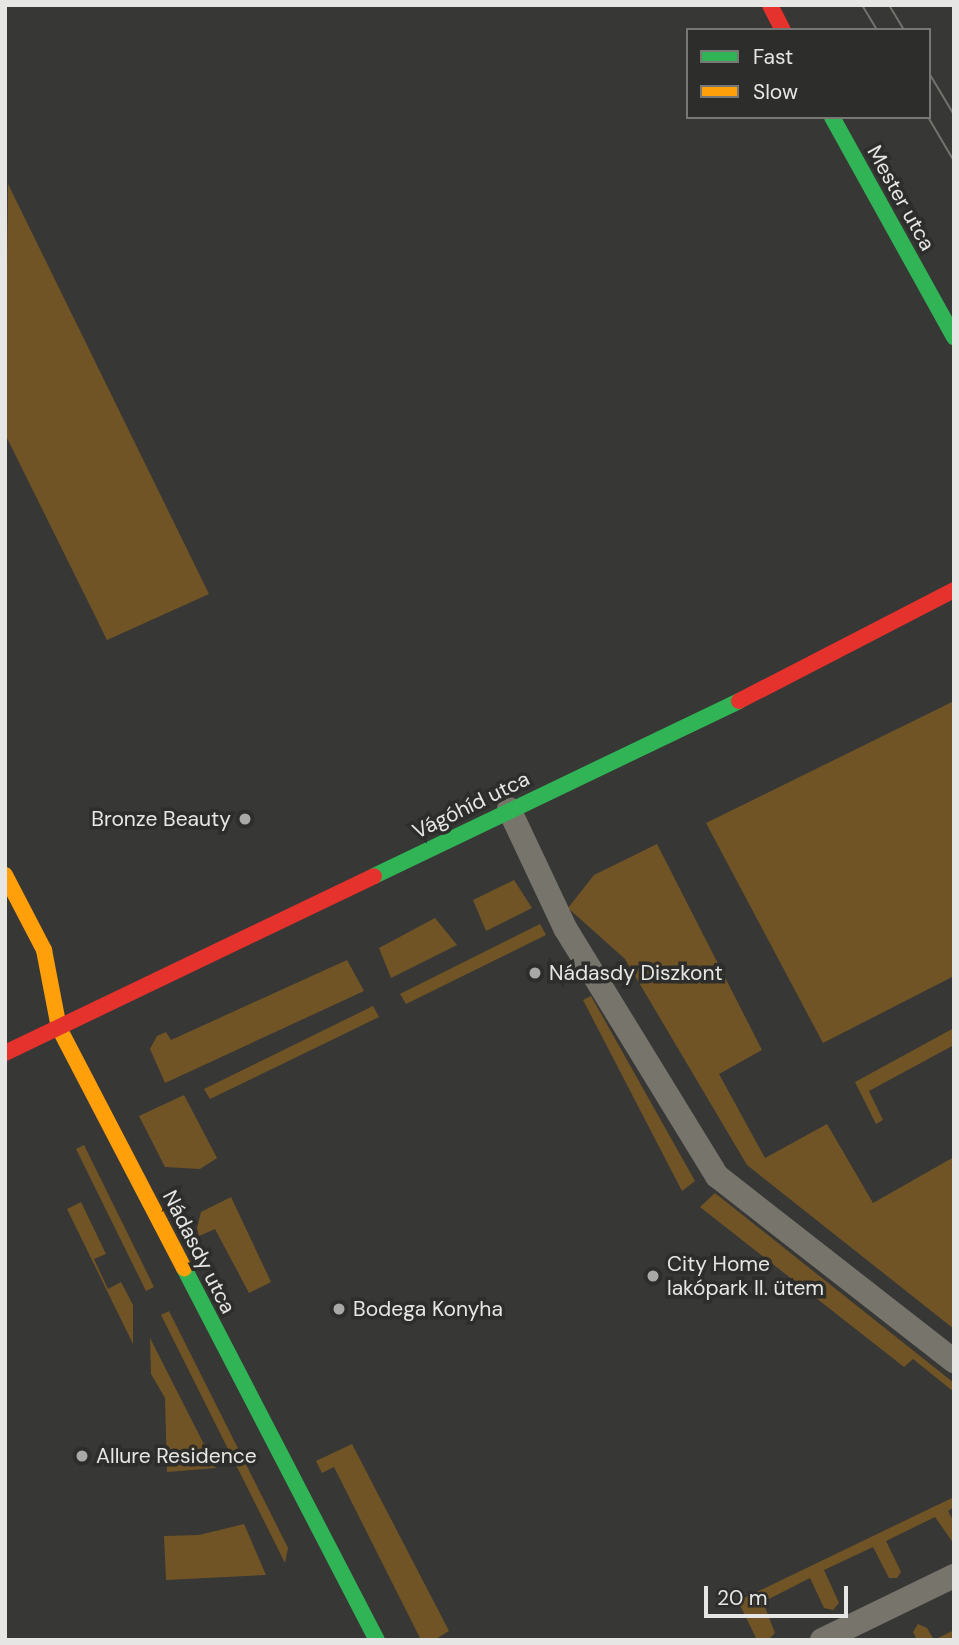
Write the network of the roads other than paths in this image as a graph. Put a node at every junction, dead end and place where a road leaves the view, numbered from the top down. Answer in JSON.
{"nodes":[{"id":1,"x":769,"y":5,"type":"edge"},
{"id":2,"x":782,"y":28,"type":"edge"},
{"id":3,"x":833,"y":119,"type":"edge"},
{"id":4,"x":954,"y":337,"type":"edge"},
{"id":5,"x":954,"y":590,"type":"edge"},
{"id":6,"x":509,"y":809,"type":"junction"},
{"id":7,"x":5,"y":875,"type":"edge"},
{"id":8,"x":59,"y":1028,"type":"junction"},
{"id":9,"x":5,"y":1053,"type":"edge"},
{"id":10,"x":954,"y":1362,"type":"edge"},
{"id":11,"x":954,"y":1576,"type":"edge"},
{"id":12,"x":377,"y":1640,"type":"edge"},
{"id":13,"x":822,"y":1640,"type":"edge"}],
"edges":[{"from":1,"to":2,"type":"street"},
{"from":3,"to":4,"type":"street","name":"Mester utca"},
{"from":5,"to":6,"type":"street","name":"Vágóhíd utca"},
{"from":6,"to":8,"type":"street","name":"Vágóhíd utca"},
{"from":6,"to":10,"type":"lane"},
{"from":7,"to":8,"type":"street","name":"Nádasdy utca"},
{"from":8,"to":9,"type":"street","name":"Vágóhíd utca"},
{"from":8,"to":12,"type":"street","name":"Nádasdy utca"},
{"from":11,"to":13,"type":"lane"}]}
